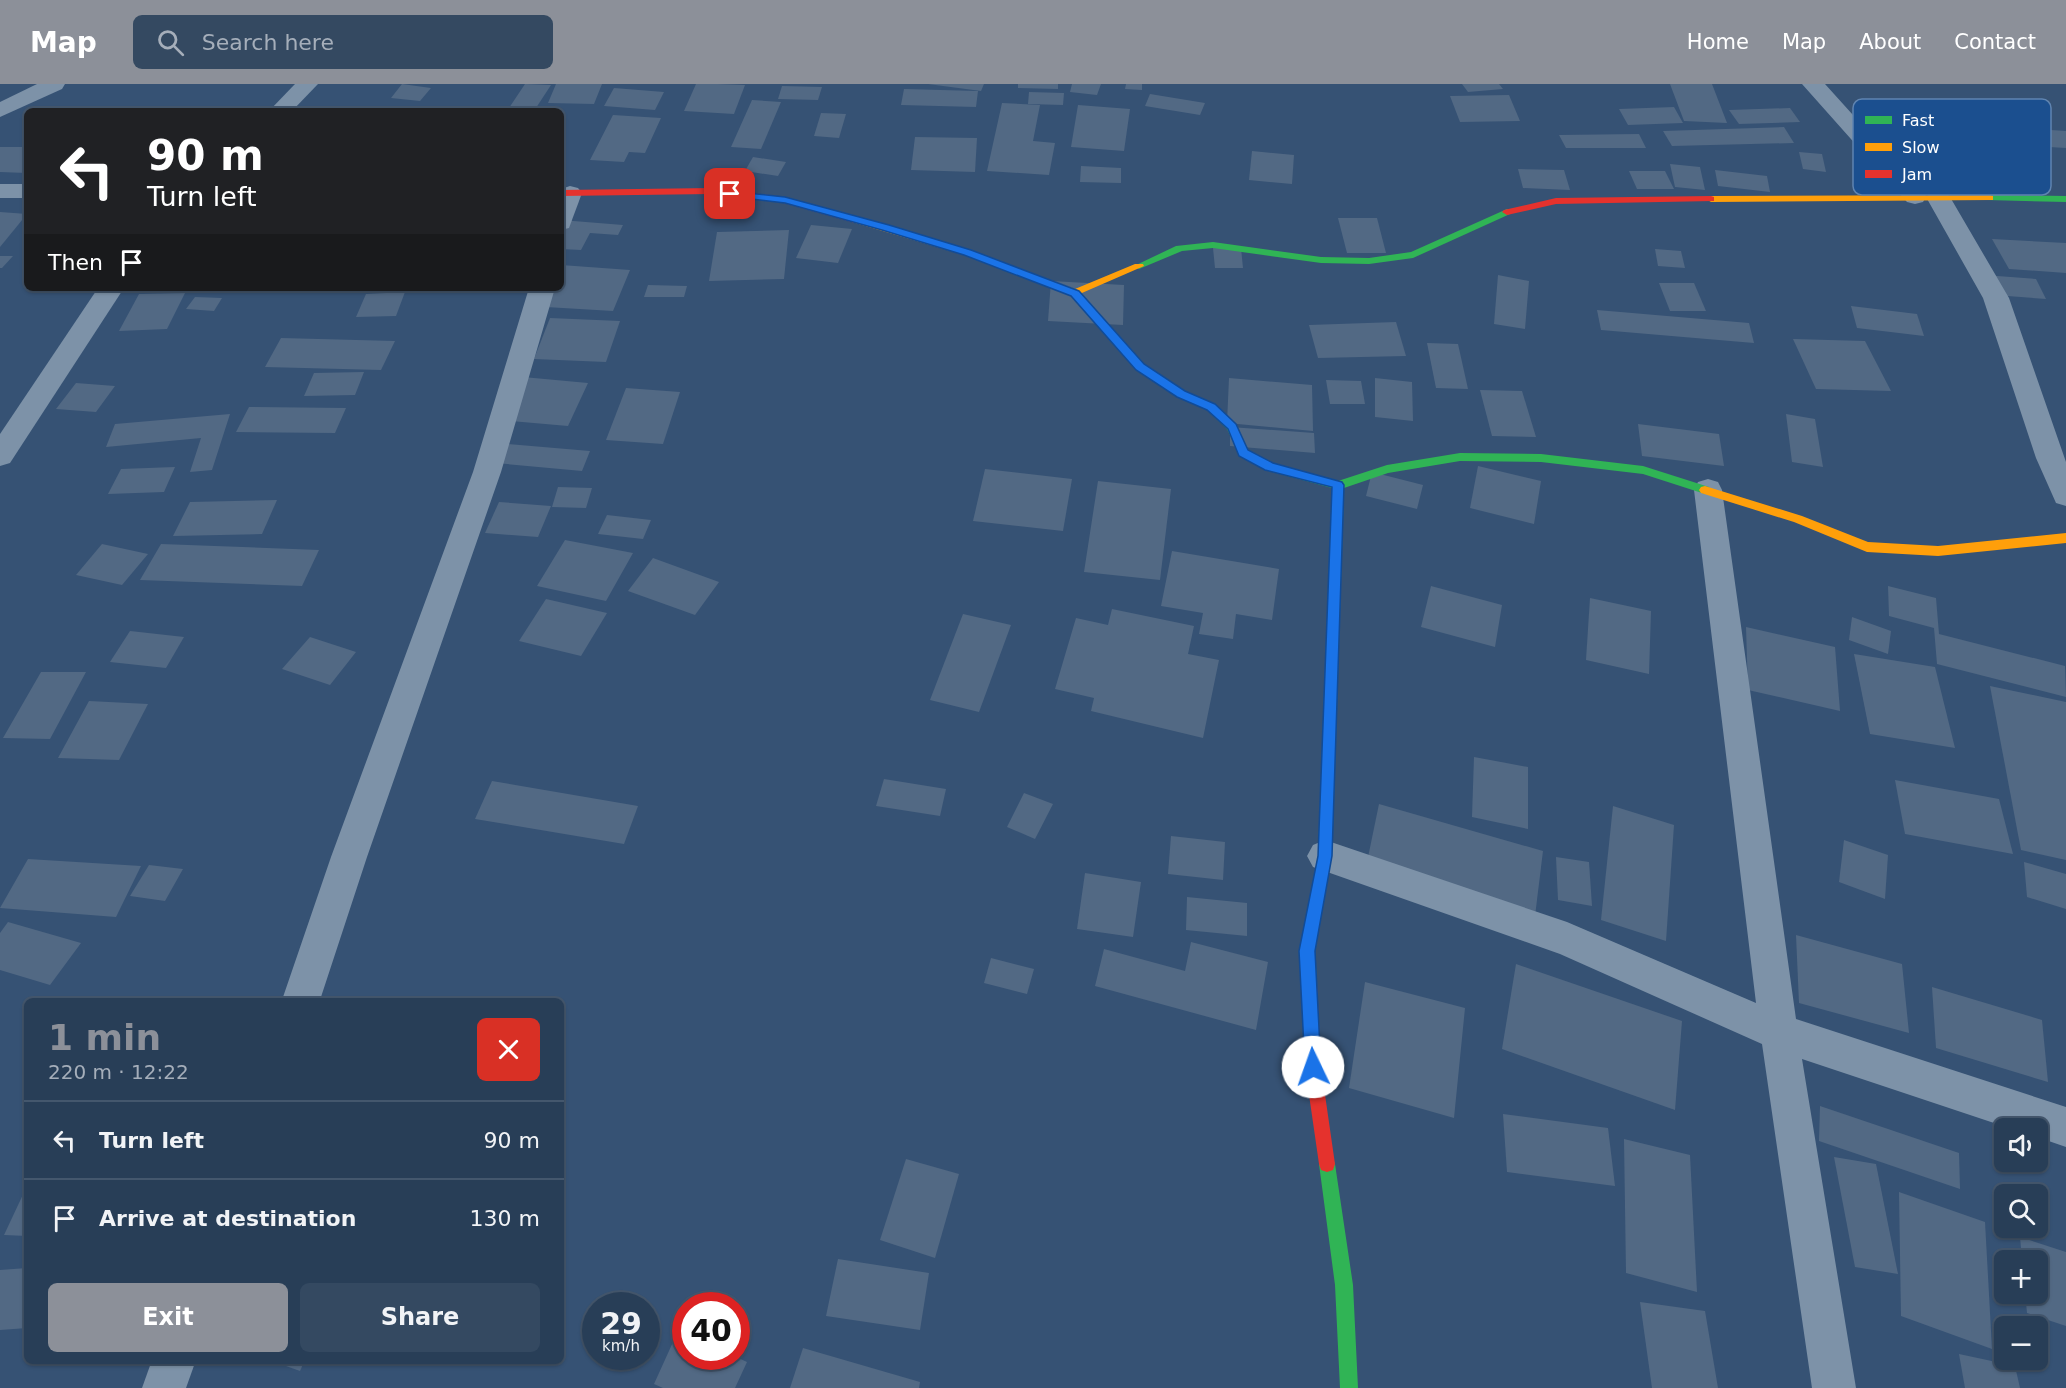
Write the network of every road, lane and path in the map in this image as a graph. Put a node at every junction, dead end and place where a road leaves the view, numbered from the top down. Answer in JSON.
{"nodes":[{"id":1,"x":54,"y":84,"type":"edge"},
{"id":2,"x":306,"y":84,"type":"edge"},
{"id":3,"x":1813,"y":84,"type":"edge"},
{"id":4,"x":283,"y":108,"type":"edge"},
{"id":5,"x":0,"y":110,"type":"edge"},
{"id":6,"x":1853,"y":124,"type":"edge"},
{"id":7,"x":0,"y":191,"type":"edge"},
{"id":8,"x":24,"y":191,"type":"edge"},
{"id":9,"x":565,"y":193,"type":"edge"},
{"id":10,"x":1926,"y":197,"type":"junction"},
{"id":11,"x":2066,"y":199,"type":"edge"},
{"id":12,"x":109,"y":291,"type":"edge"},
{"id":13,"x":541,"y":291,"type":"edge"},
{"id":14,"x":1075,"y":293,"type":"junction"},
{"id":15,"x":0,"y":456,"type":"edge"},
{"id":16,"x":1338,"y":485,"type":"junction"},
{"id":17,"x":1708,"y":490,"type":"junction"},
{"id":18,"x":2066,"y":495,"type":"edge"},
{"id":19,"x":2066,"y":538,"type":"edge"},
{"id":20,"x":1325,"y":856,"type":"junction"},
{"id":21,"x":302,"y":998,"type":"edge"},
{"id":22,"x":1779,"y":1032,"type":"junction"},
{"id":23,"x":2066,"y":1127,"type":"edge"},
{"id":24,"x":173,"y":1364,"type":"edge"},
{"id":25,"x":164,"y":1388,"type":"edge"},
{"id":26,"x":1349,"y":1388,"type":"edge"},
{"id":27,"x":1834,"y":1388,"type":"edge"}],
"edges":[{"from":1,"to":5,"type":"street"},
{"from":2,"to":4,"type":"street"},
{"from":3,"to":6,"type":"street"},
{"from":7,"to":8,"type":"street"},
{"from":9,"to":14,"type":"street"},
{"from":10,"to":11,"type":"street"},
{"from":10,"to":14,"type":"street"},
{"from":10,"to":18,"type":"street"},
{"from":12,"to":15,"type":"street"},
{"from":13,"to":21,"type":"street"},
{"from":14,"to":16,"type":"street"},
{"from":16,"to":17,"type":"street"},
{"from":16,"to":20,"type":"street"},
{"from":17,"to":19,"type":"street"},
{"from":17,"to":22,"type":"street"},
{"from":20,"to":22,"type":"street"},
{"from":20,"to":26,"type":"street"},
{"from":22,"to":23,"type":"street"},
{"from":22,"to":27,"type":"street"},
{"from":24,"to":25,"type":"street"}]}
